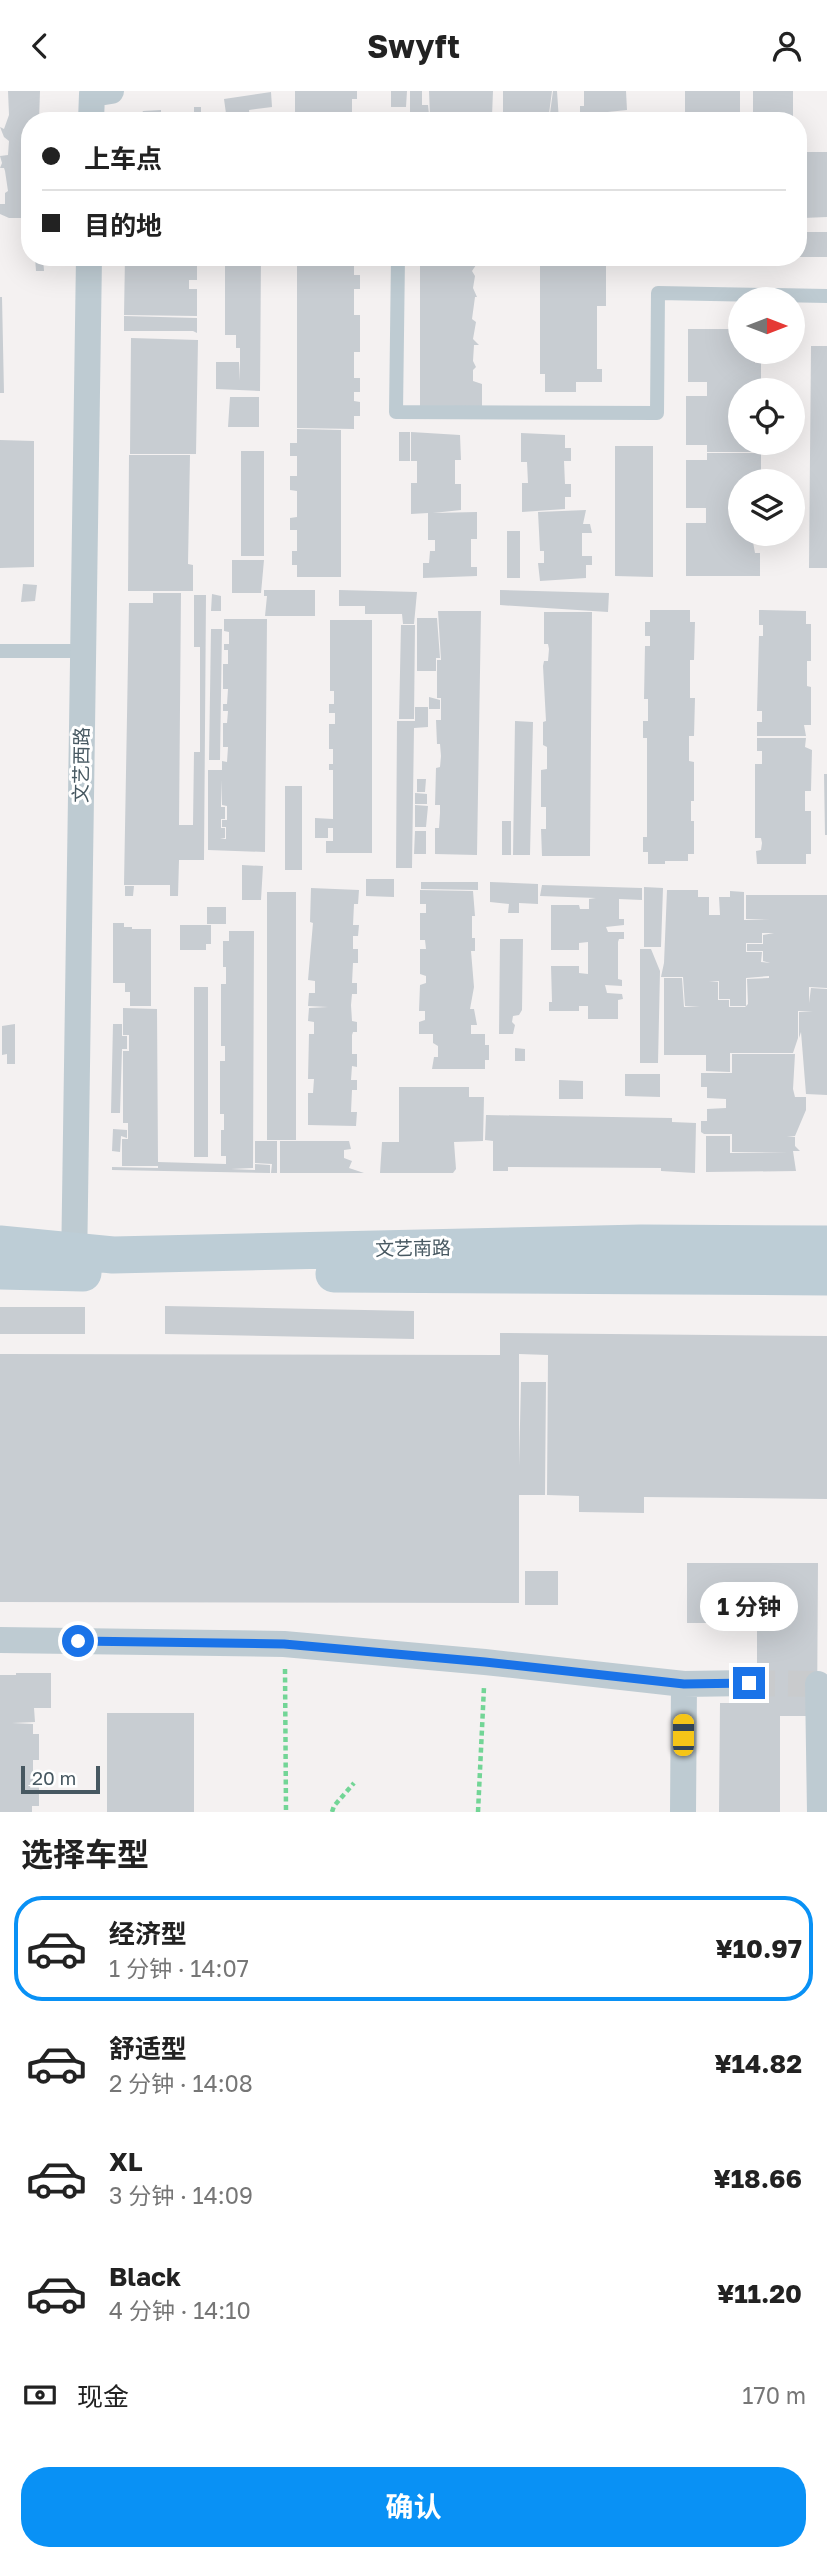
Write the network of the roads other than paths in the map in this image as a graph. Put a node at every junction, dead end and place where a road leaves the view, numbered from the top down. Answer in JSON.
{"nodes":[{"id":1,"x":101,"y":92,"type":"edge"},
{"id":2,"x":94,"y":112,"type":"edge"},
{"id":3,"x":89,"y":266,"type":"edge"},
{"id":4,"x":398,"y":266,"type":"edge"},
{"id":5,"x":827,"y":296,"type":"edge"},
{"id":6,"x":0,"y":651,"type":"edge"},
{"id":7,"x":82,"y":651,"type":"junction"},
{"id":8,"x":0,"y":1244,"type":"edge"},
{"id":9,"x":827,"y":1244,"type":"edge"},
{"id":10,"x":74,"y":1262,"type":"junction"},
{"id":11,"x":0,"y":1271,"type":"edge"},
{"id":12,"x":827,"y":1277,"type":"edge"},
{"id":13,"x":0,"y":1640,"type":"edge"},
{"id":14,"x":749,"y":1683,"type":"tunnel mouth"},
{"id":15,"x":684,"y":1684,"type":"junction"},
{"id":16,"x":818,"y":1684,"type":"dead end"},
{"id":17,"x":682,"y":1812,"type":"edge"},
{"id":18,"x":820,"y":1812,"type":"edge"}],
"edges":[{"from":1,"to":2,"type":"street"},
{"from":3,"to":7,"type":"street","name":"文艺西路"},
{"from":4,"to":5,"type":"lane"},
{"from":6,"to":7,"type":"lane"},
{"from":7,"to":10,"type":"street","name":"文艺西路"},
{"from":8,"to":10,"type":"main road","name":"文艺南路"},
{"from":9,"to":10,"type":"main road","name":"文艺南路"},
{"from":10,"to":11,"type":"main road","name":"文艺南路"},
{"from":10,"to":12,"type":"main road","name":"文艺南路"},
{"from":13,"to":15,"type":"street"},
{"from":14,"to":15,"type":"street"},
{"from":15,"to":17,"type":"street"},
{"from":16,"to":18,"type":"street"}]}
